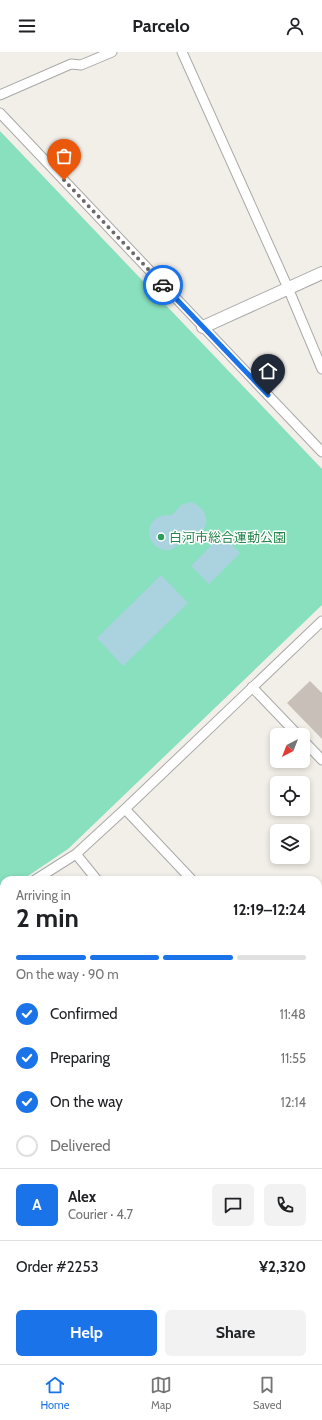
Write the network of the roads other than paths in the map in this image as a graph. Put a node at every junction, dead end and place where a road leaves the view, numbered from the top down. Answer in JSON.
{"nodes":[{"id":1,"x":112,"y":52,"type":"edge"},
{"id":2,"x":182,"y":52,"type":"edge"},
{"id":3,"x":0,"y":95,"type":"edge"},
{"id":4,"x":0,"y":113,"type":"edge"},
{"id":5,"x":322,"y":273,"type":"edge"},
{"id":6,"x":288,"y":288,"type":"junction"},
{"id":7,"x":203,"y":326,"type":"junction"},
{"id":8,"x":322,"y":369,"type":"edge"},
{"id":9,"x":322,"y":452,"type":"edge"},
{"id":10,"x":322,"y":621,"type":"edge"},
{"id":11,"x":252,"y":687,"type":"junction"},
{"id":12,"x":291,"y":728,"type":"edge"},
{"id":13,"x":310,"y":747,"type":"edge"},
{"id":14,"x":322,"y":760,"type":"edge"},
{"id":15,"x":125,"y":809,"type":"junction"},
{"id":16,"x":76,"y":854,"type":"junction"},
{"id":17,"x":41,"y":876,"type":"edge"},
{"id":18,"x":94,"y":876,"type":"edge"},
{"id":19,"x":188,"y":876,"type":"edge"}],
"edges":[{"from":1,"to":3,"type":"street"},
{"from":2,"to":6,"type":"street"},
{"from":4,"to":7,"type":"street"},
{"from":5,"to":6,"type":"street"},
{"from":6,"to":7,"type":"street"},
{"from":6,"to":8,"type":"street"},
{"from":7,"to":9,"type":"street"},
{"from":10,"to":11,"type":"street"},
{"from":11,"to":12,"type":"street"},
{"from":11,"to":15,"type":"street"},
{"from":13,"to":14,"type":"street"},
{"from":15,"to":16,"type":"street"},
{"from":15,"to":19,"type":"street"},
{"from":16,"to":17,"type":"street"},
{"from":16,"to":18,"type":"street"}]}
